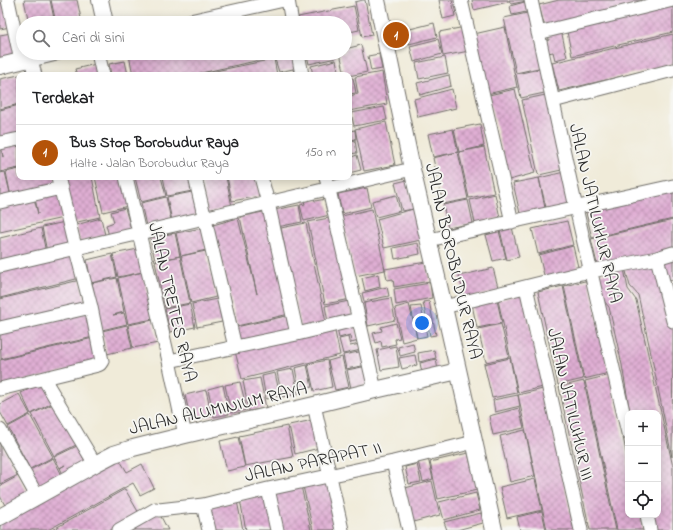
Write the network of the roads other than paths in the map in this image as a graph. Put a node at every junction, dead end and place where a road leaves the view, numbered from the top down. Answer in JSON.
{"nodes":[{"id":1,"x":8,"y":0,"type":"edge"},
{"id":2,"x":100,"y":0,"type":"edge"},
{"id":3,"x":284,"y":0,"type":"edge"},
{"id":4,"x":288,"y":0,"type":"edge"},
{"id":5,"x":377,"y":0,"type":"edge"},
{"id":6,"x":461,"y":0,"type":"edge"},
{"id":7,"x":531,"y":0,"type":"edge"},
{"id":8,"x":673,"y":0,"type":"edge"},
{"id":9,"x":103,"y":16,"type":"edge"},
{"id":10,"x":212,"y":16,"type":"edge"},
{"id":11,"x":291,"y":16,"type":"edge"},
{"id":12,"x":16,"y":27,"type":"edge"},
{"id":13,"x":538,"y":33,"type":"junction"},
{"id":14,"x":26,"y":60,"type":"joint"},
{"id":15,"x":100,"y":60,"type":"edge"},
{"id":16,"x":299,"y":60,"type":"edge"},
{"id":17,"x":0,"y":66,"type":"edge"},
{"id":18,"x":673,"y":70,"type":"edge"},
{"id":19,"x":33,"y":72,"type":"edge"},
{"id":20,"x":102,"y":72,"type":"edge"},
{"id":21,"x":301,"y":72,"type":"edge"},
{"id":22,"x":553,"y":101,"type":"junction"},
{"id":23,"x":16,"y":140,"type":"edge"},
{"id":24,"x":0,"y":143,"type":"edge"},
{"id":25,"x":412,"y":168,"type":"junction"},
{"id":26,"x":352,"y":179,"type":"edge"},
{"id":27,"x":127,"y":180,"type":"edge"},
{"id":28,"x":196,"y":180,"type":"edge"},
{"id":29,"x":263,"y":180,"type":"edge"},
{"id":30,"x":345,"y":180,"type":"edge"},
{"id":31,"x":60,"y":183,"type":"edge"},
{"id":32,"x":328,"y":183,"type":"edge"},
{"id":33,"x":673,"y":186,"type":"edge"},
{"id":34,"x":0,"y":202,"type":"edge"},
{"id":35,"x":268,"y":203,"type":"junction"},
{"id":36,"x":576,"y":208,"type":"junction"},
{"id":37,"x":205,"y":218,"type":"junction"},
{"id":38,"x":512,"y":222,"type":"junction"},
{"id":39,"x":139,"y":234,"type":"junction"},
{"id":40,"x":429,"y":240,"type":"junction"},
{"id":41,"x":76,"y":249,"type":"junction"},
{"id":42,"x":673,"y":254,"type":"edge"},
{"id":43,"x":657,"y":258,"type":"junction"},
{"id":44,"x":0,"y":266,"type":"edge"},
{"id":45,"x":590,"y":271,"type":"junction"},
{"id":46,"x":526,"y":287,"type":"junction"},
{"id":47,"x":91,"y":307,"type":"junction"},
{"id":48,"x":444,"y":307,"type":"junction"},
{"id":49,"x":672,"y":313,"type":"edge"},
{"id":50,"x":359,"y":319,"type":"junction"},
{"id":51,"x":0,"y":328,"type":"edge"},
{"id":52,"x":298,"y":334,"type":"junction"},
{"id":53,"x":235,"y":347,"type":"junction"},
{"id":54,"x":169,"y":362,"type":"junction"},
{"id":55,"x":458,"y":371,"type":"junction"},
{"id":56,"x":44,"y":379,"type":"junction"},
{"id":57,"x":0,"y":389,"type":"edge"},
{"id":58,"x":376,"y":390,"type":"junction"},
{"id":59,"x":314,"y":405,"type":"junction"},
{"id":60,"x":625,"y":420,"type":"edge"},
{"id":61,"x":0,"y":430,"type":"edge"},
{"id":62,"x":185,"y":435,"type":"junction"},
{"id":63,"x":474,"y":442,"type":"junction"},
{"id":64,"x":393,"y":462,"type":"junction"},
{"id":65,"x":95,"y":464,"type":"junction"},
{"id":66,"x":330,"y":476,"type":"junction"},
{"id":67,"x":268,"y":489,"type":"junction"},
{"id":68,"x":37,"y":496,"type":"junction"},
{"id":69,"x":203,"y":505,"type":"junction"},
{"id":70,"x":0,"y":517,"type":"edge"},
{"id":71,"x":648,"y":518,"type":"edge"},
{"id":72,"x":118,"y":530,"type":"edge"},
{"id":73,"x":209,"y":530,"type":"edge"},
{"id":74,"x":277,"y":530,"type":"edge"},
{"id":75,"x":342,"y":530,"type":"edge"},
{"id":76,"x":409,"y":530,"type":"edge"},
{"id":77,"x":494,"y":530,"type":"edge"},
{"id":78,"x":581,"y":530,"type":"edge"},
{"id":79,"x":650,"y":530,"type":"edge"}],
"edges":[{"from":1,"to":12,"type":"street"},
{"from":2,"to":9,"type":"street"},
{"from":3,"to":10,"type":"street"},
{"from":4,"to":11,"type":"street"},
{"from":5,"to":25,"type":"street","name":"JALAN BOROBUDUR RAYA"},
{"from":6,"to":38,"type":"street"},
{"from":7,"to":13,"type":"street","name":"JALAN JATILUHUR RAYA"},
{"from":8,"to":13,"type":"street"},
{"from":13,"to":22,"type":"street","name":"JALAN JATILUHUR RAYA"},
{"from":14,"to":17,"type":"street"},
{"from":14,"to":19,"type":"street"},
{"from":15,"to":20,"type":"street"},
{"from":16,"to":21,"type":"street"},
{"from":18,"to":22,"type":"street"},
{"from":22,"to":36,"type":"street","name":"JALAN JATILUHUR RAYA"},
{"from":23,"to":24,"type":"street"},
{"from":25,"to":26,"type":"street"},
{"from":25,"to":40,"type":"street","name":"JALAN BOROBUDUR RAYA"},
{"from":27,"to":39,"type":"street","name":"JALAN TRETES RAYA"},
{"from":28,"to":37,"type":"street"},
{"from":29,"to":35,"type":"street"},
{"from":30,"to":32,"type":"street"},
{"from":31,"to":34,"type":"street"},
{"from":31,"to":41,"type":"street"},
{"from":32,"to":35,"type":"street"},
{"from":32,"to":50,"type":"street"},
{"from":33,"to":36,"type":"street"},
{"from":35,"to":37,"type":"street"},
{"from":35,"to":52,"type":"street"},
{"from":36,"to":38,"type":"street"},
{"from":36,"to":45,"type":"street","name":"JALAN JATILUHUR RAYA"},
{"from":37,"to":39,"type":"street"},
{"from":37,"to":53,"type":"street"},
{"from":38,"to":40,"type":"street"},
{"from":39,"to":41,"type":"street"},
{"from":39,"to":54,"type":"street","name":"JALAN TRETES RAYA"},
{"from":40,"to":48,"type":"street","name":"JALAN BOROBUDUR RAYA"},
{"from":41,"to":44,"type":"street"},
{"from":41,"to":47,"type":"street"},
{"from":42,"to":43,"type":"street"},
{"from":43,"to":45,"type":"street"},
{"from":43,"to":49,"type":"street"},
{"from":45,"to":46,"type":"street"},
{"from":45,"to":60,"type":"street","name":"JALAN JATILUHUR RAYA"},
{"from":46,"to":48,"type":"street"},
{"from":46,"to":78,"type":"street","name":"JALAN JATILUHUR III"},
{"from":47,"to":51,"type":"street"},
{"from":47,"to":56,"type":"street"},
{"from":48,"to":55,"type":"street","name":"JALAN BOROBUDUR RAYA"},
{"from":50,"to":52,"type":"street"},
{"from":50,"to":58,"type":"street"},
{"from":52,"to":53,"type":"street"},
{"from":53,"to":54,"type":"street"},
{"from":54,"to":62,"type":"street","name":"JALAN TRETES RAYA"},
{"from":55,"to":58,"type":"street","name":"JALAN ALUMINIUM RAYA"},
{"from":55,"to":63,"type":"street","name":"JALAN BOROBUDUR RAYA"},
{"from":56,"to":57,"type":"street"},
{"from":56,"to":65,"type":"street"},
{"from":58,"to":59,"type":"street","name":"JALAN ALUMINIUM RAYA"},
{"from":59,"to":62,"type":"street","name":"JALAN ALUMINIUM RAYA"},
{"from":59,"to":66,"type":"street"},
{"from":61,"to":68,"type":"street"},
{"from":62,"to":65,"type":"street","name":"JALAN ALUMINIUM RAYA"},
{"from":63,"to":64,"type":"street","name":"JALAN PARAPAT II"},
{"from":63,"to":77,"type":"street","name":"JALAN BOROBUDUR RAYA"},
{"from":64,"to":66,"type":"street","name":"JALAN PARAPAT II"},
{"from":64,"to":76,"type":"street"},
{"from":65,"to":68,"type":"street","name":"JALAN ALUMINIUM RAYA"},
{"from":66,"to":67,"type":"street","name":"JALAN PARAPAT II"},
{"from":66,"to":75,"type":"street"},
{"from":67,"to":69,"type":"street","name":"JALAN PARAPAT II"},
{"from":67,"to":74,"type":"street"},
{"from":68,"to":70,"type":"street","name":"JALAN ALUMINIUM RAYA"},
{"from":69,"to":72,"type":"street","name":"JALAN PARAPAT II"},
{"from":69,"to":73,"type":"street"},
{"from":71,"to":79,"type":"street"}]}
